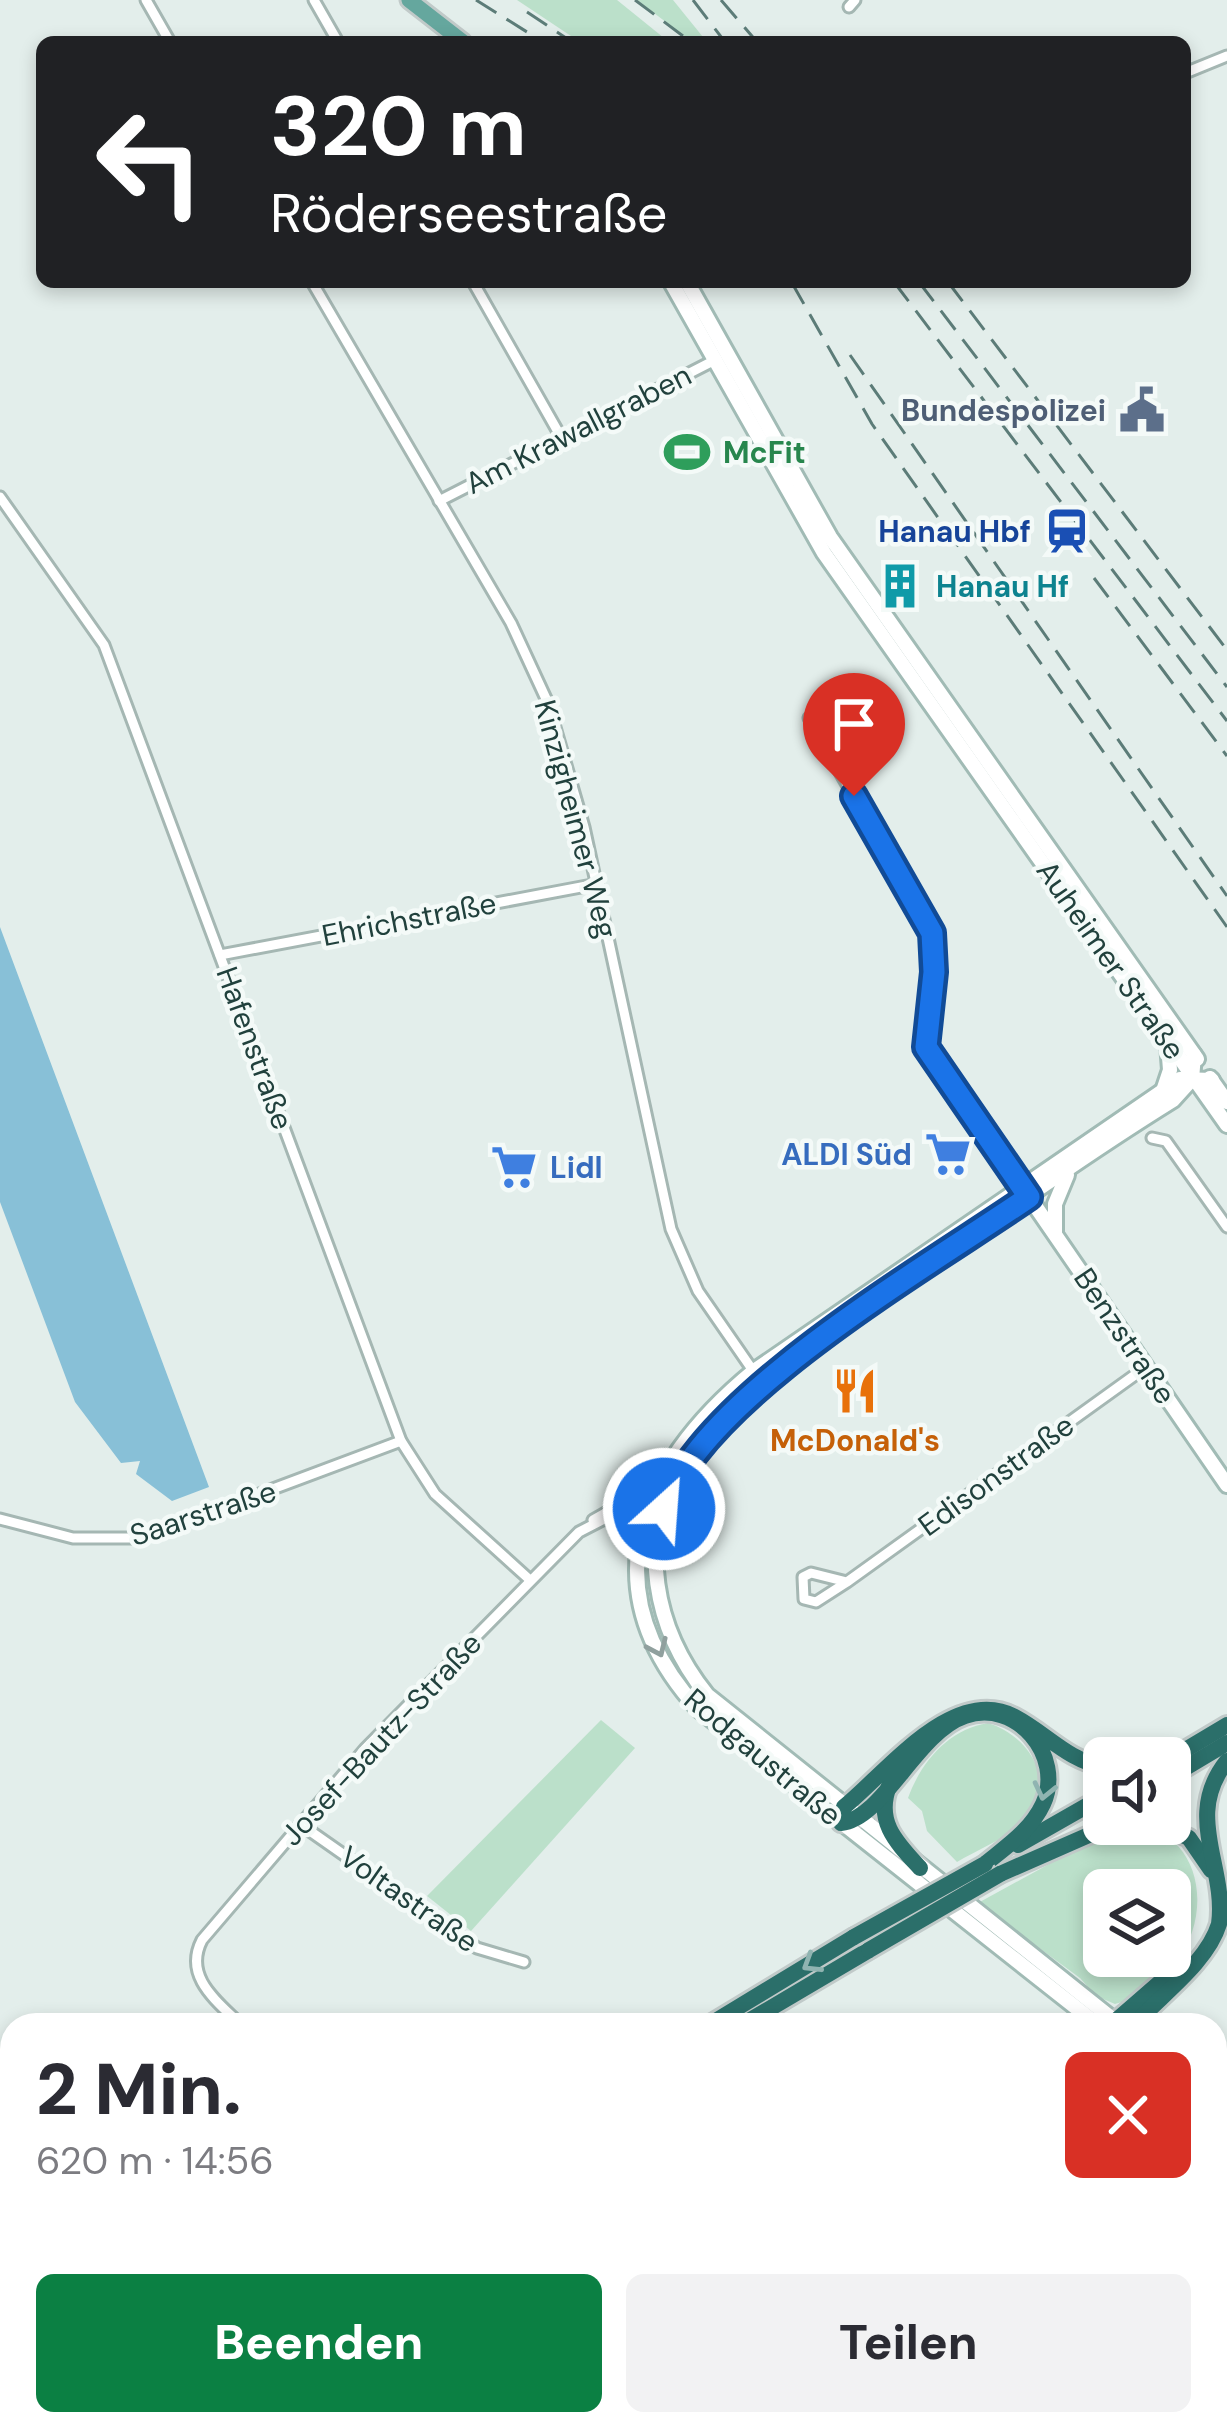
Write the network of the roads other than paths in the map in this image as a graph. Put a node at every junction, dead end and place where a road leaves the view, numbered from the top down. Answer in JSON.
{"nodes":[{"id":1,"x":146,"y":0,"type":"edge"},
{"id":2,"x":314,"y":0,"type":"edge"},
{"id":3,"x":410,"y":0,"type":"edge"},
{"id":4,"x":167,"y":36,"type":"edge"},
{"id":5,"x":335,"y":36,"type":"edge"},
{"id":6,"x":455,"y":36,"type":"edge"},
{"id":7,"x":1227,"y":56,"type":"edge"},
{"id":8,"x":1191,"y":71,"type":"edge"},
{"id":9,"x":316,"y":288,"type":"edge"},
{"id":10,"x":476,"y":288,"type":"edge"},
{"id":11,"x":675,"y":288,"type":"edge"},
{"id":12,"x":690,"y":288,"type":"edge"},
{"id":13,"x":717,"y":359,"type":"junction"},
{"id":14,"x":561,"y":437,"type":"junction"},
{"id":15,"x":0,"y":497,"type":"edge"},
{"id":16,"x":440,"y":501,"type":"junction"},
{"id":17,"x":831,"y":701,"type":"dead end"},
{"id":18,"x":1000,"y":791,"type":"junction"},
{"id":19,"x":597,"y":884,"type":"junction"},
{"id":20,"x":220,"y":955,"type":"junction"},
{"id":21,"x":1168,"y":1039,"type":"junction"},
{"id":22,"x":1194,"y":1055,"type":"junction"},
{"id":23,"x":1193,"y":1076,"type":"junction"},
{"id":24,"x":1212,"y":1081,"type":"junction"},
{"id":25,"x":1168,"y":1095,"type":"junction"},
{"id":26,"x":1222,"y":1106,"type":"edge"},
{"id":27,"x":1227,"y":1125,"type":"edge"},
{"id":28,"x":1152,"y":1138,"type":"dead end"},
{"id":29,"x":1070,"y":1170,"type":"junction"},
{"id":30,"x":1026,"y":1192,"type":"junction"},
{"id":31,"x":1227,"y":1227,"type":"edge"},
{"id":32,"x":1055,"y":1235,"type":"junction"},
{"id":33,"x":1146,"y":1367,"type":"junction"},
{"id":34,"x":758,"y":1378,"type":"junction"},
{"id":35,"x":401,"y":1441,"type":"junction"},
{"id":36,"x":1227,"y":1485,"type":"edge"},
{"id":37,"x":646,"y":1510,"type":"junction"},
{"id":38,"x":0,"y":1519,"type":"edge"},
{"id":39,"x":582,"y":1530,"type":"junction"},
{"id":40,"x":530,"y":1580,"type":"junction"},
{"id":41,"x":847,"y":1582,"type":"junction"},
{"id":42,"x":1227,"y":1724,"type":"edge"},
{"id":43,"x":1227,"y":1743,"type":"edge"},
{"id":44,"x":1191,"y":1746,"type":"edge"},
{"id":45,"x":1083,"y":1760,"type":"edge"},
{"id":46,"x":1227,"y":1760,"type":"edge"},
{"id":47,"x":1191,"y":1764,"type":"edge"},
{"id":48,"x":890,"y":1783,"type":"junction"},
{"id":49,"x":1083,"y":1810,"type":"edge"},
{"id":50,"x":848,"y":1816,"type":"junction"},
{"id":51,"x":300,"y":1824,"type":"junction"},
{"id":52,"x":1083,"y":1825,"type":"edge"},
{"id":53,"x":1083,"y":1836,"type":"edge"},
{"id":54,"x":1191,"y":1841,"type":"edge"},
{"id":55,"x":920,"y":1868,"type":"junction"},
{"id":56,"x":993,"y":1869,"type":"junction"},
{"id":57,"x":524,"y":1962,"type":"dead end"},
{"id":58,"x":1166,"y":1990,"type":"junction"},
{"id":59,"x":230,"y":2013,"type":"edge"},
{"id":60,"x":729,"y":2013,"type":"edge"},
{"id":61,"x":762,"y":2013,"type":"edge"},
{"id":62,"x":1097,"y":2013,"type":"edge"},
{"id":63,"x":1098,"y":2013,"type":"edge"},
{"id":64,"x":1124,"y":2013,"type":"edge"},
{"id":65,"x":1145,"y":2013,"type":"edge"},
{"id":66,"x":1158,"y":2013,"type":"edge"}],
"edges":[{"from":1,"to":4,"type":"street"},
{"from":2,"to":5,"type":"street"},
{"from":3,"to":6,"type":"main road"},
{"from":7,"to":8,"type":"street"},
{"from":9,"to":16,"type":"street","name":"Kinzigheimer Weg"},
{"from":10,"to":14,"type":"street"},
{"from":11,"to":13,"type":"main road","name":"Auheimer Straße"},
{"from":12,"to":18,"type":"main road","name":"Auheimer Straße"},
{"from":13,"to":14,"type":"street","name":"Am Krawallgraben"},
{"from":13,"to":18,"type":"main road","name":"Auheimer Straße"},
{"from":14,"to":16,"type":"street","name":"Am Krawallgraben"},
{"from":15,"to":20,"type":"street","name":"Hafenstraße"},
{"from":16,"to":19,"type":"street","name":"Kinzigheimer Weg"},
{"from":17,"to":30,"type":"street"},
{"from":18,"to":21,"type":"main road","name":"Auheimer Straße"},
{"from":18,"to":22,"type":"main road","name":"Auheimer Straße"},
{"from":19,"to":20,"type":"street","name":"Ehrichstraße"},
{"from":19,"to":34,"type":"street","name":"Kinzigheimer Weg"},
{"from":20,"to":35,"type":"street","name":"Hafenstraße"},
{"from":21,"to":23,"type":"main road","name":"Auheimer Straße"},
{"from":21,"to":25,"type":"main road"},
{"from":22,"to":23,"type":"main road"},
{"from":22,"to":24,"type":"main road","name":"Auheimer Straße"},
{"from":23,"to":24,"type":"main road"},
{"from":23,"to":25,"type":"main road","name":"Rodgaustraße"},
{"from":23,"to":26,"type":"main road","name":"Auheimer Straße"},
{"from":24,"to":26,"type":"main road","name":"Auheimer Straße"},
{"from":25,"to":26,"type":"main road"},
{"from":25,"to":29,"type":"main road","name":"Rodgaustraße"},
{"from":25,"to":30,"type":"main road","name":"Rodgaustraße"},
{"from":26,"to":27,"type":"main road","name":"Auheimer Straße"},
{"from":28,"to":31,"type":"street"},
{"from":29,"to":30,"type":"main road","name":"Rodgaustraße"},
{"from":29,"to":32,"type":"main road"},
{"from":30,"to":32,"type":"main road","name":"Benzstraße"},
{"from":30,"to":34,"type":"main road","name":"Rodgaustraße"},
{"from":32,"to":33,"type":"main road","name":"Benzstraße"},
{"from":33,"to":36,"type":"main road","name":"Benzstraße"},
{"from":33,"to":41,"type":"street","name":"Edisonstraße"},
{"from":34,"to":37,"type":"main road","name":"Rodgaustraße"},
{"from":34,"to":37,"type":"main road","name":"Rodgaustraße"},
{"from":35,"to":38,"type":"street","name":"Saarstraße"},
{"from":35,"to":40,"type":"street","name":"Hafenstraße"},
{"from":37,"to":39,"type":"street"},
{"from":37,"to":39,"type":"street","name":"Josef-Bautz-Straße"},
{"from":37,"to":50,"type":"main road","name":"Rodgaustraße"},
{"from":39,"to":40,"type":"street","name":"Josef-Bautz-Straße"},
{"from":40,"to":51,"type":"street","name":"Josef-Bautz-Straße"},
{"from":41,"to":41,"type":"street","name":"Edisonstraße"},
{"from":42,"to":44,"type":"highway"},
{"from":43,"to":47,"type":"highway"},
{"from":45,"to":50,"type":"highway"},
{"from":46,"to":58,"type":"highway"},
{"from":48,"to":50,"type":"highway"},
{"from":48,"to":55,"type":"highway"},
{"from":48,"to":56,"type":"highway","one_way":true},
{"from":49,"to":56,"type":"highway"},
{"from":50,"to":55,"type":"main road","name":"Rodgaustraße"},
{"from":50,"to":62,"type":"main road","name":"Rodgaustraße"},
{"from":51,"to":57,"type":"street","name":"Voltastraße"},
{"from":51,"to":59,"type":"street","name":"Josef-Bautz-Straße"},
{"from":52,"to":56,"type":"highway"},
{"from":53,"to":56,"type":"highway"},
{"from":54,"to":64,"type":"highway"},
{"from":55,"to":63,"type":"main road","name":"Rodgaustraße"},
{"from":56,"to":60,"type":"highway","one_way":true,"bridge":true},
{"from":56,"to":61,"type":"highway","bridge":true},
{"from":58,"to":65,"type":"highway"},
{"from":58,"to":66,"type":"highway"}]}
